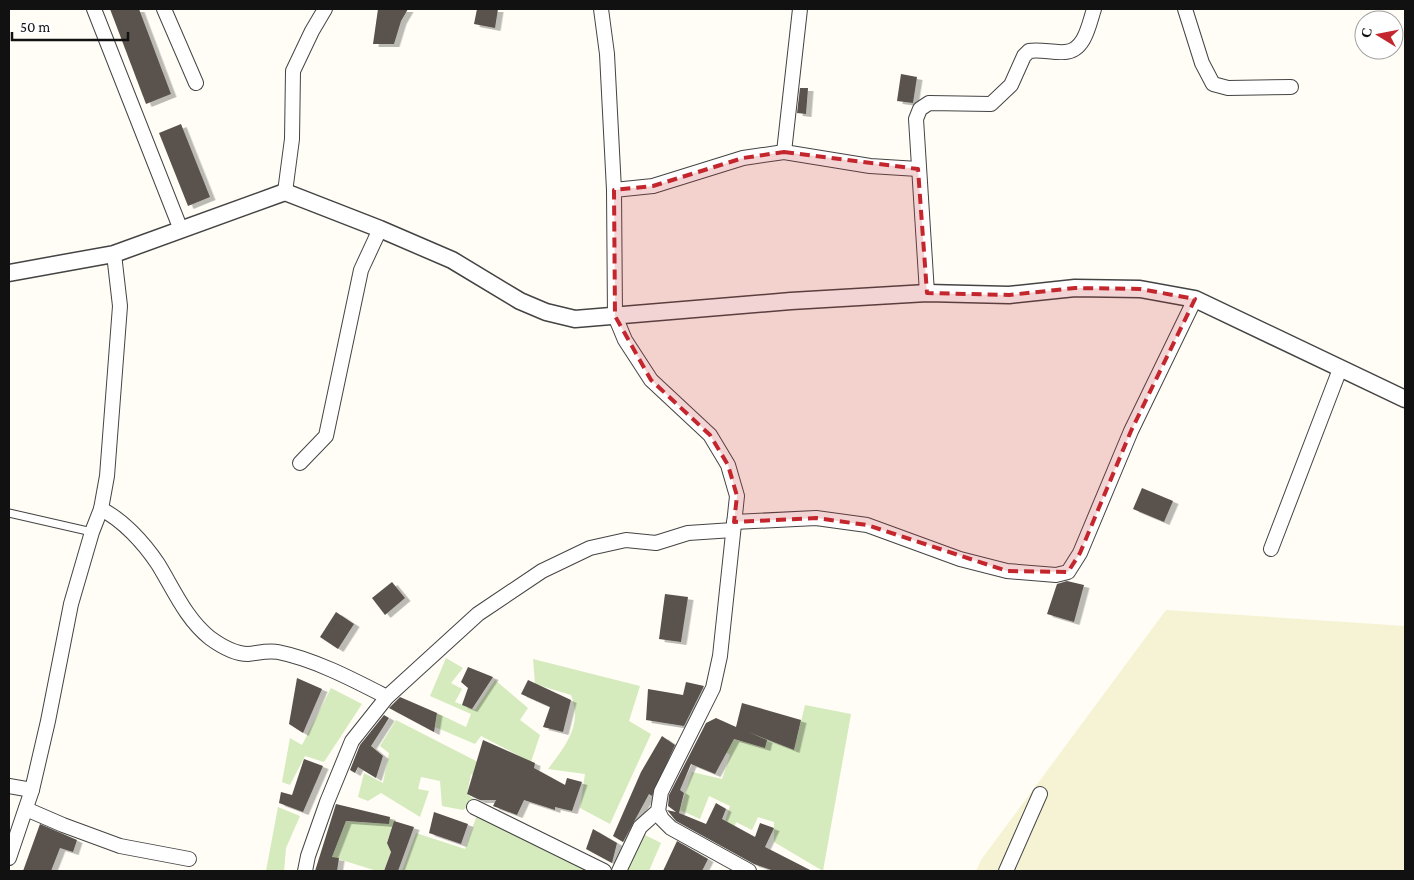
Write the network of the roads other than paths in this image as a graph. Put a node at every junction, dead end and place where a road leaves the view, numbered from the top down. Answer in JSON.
{"nodes":[{"id":1,"x":94,"y":9,"type":"edge"},
{"id":2,"x":164,"y":9,"type":"edge"},
{"id":3,"x":325,"y":9,"type":"edge"},
{"id":4,"x":601,"y":9,"type":"edge"},
{"id":5,"x":800,"y":9,"type":"edge"},
{"id":6,"x":1094,"y":9,"type":"edge"},
{"id":7,"x":1185,"y":9,"type":"edge"},
{"id":8,"x":196,"y":82,"type":"dead end"},
{"id":9,"x":1291,"y":87,"type":"dead end"},
{"id":10,"x":784,"y":152,"type":"junction"},
{"id":11,"x":918,"y":169,"type":"junction"},
{"id":12,"x":614,"y":190,"type":"junction"},
{"id":13,"x":285,"y":192,"type":"junction"},
{"id":14,"x":380,"y":229,"type":"junction"},
{"id":15,"x":181,"y":230,"type":"junction"},
{"id":16,"x":114,"y":254,"type":"junction"},
{"id":17,"x":9,"y":273,"type":"edge"},
{"id":18,"x":927,"y":292,"type":"junction"},
{"id":19,"x":1195,"y":299,"type":"junction"},
{"id":20,"x":614,"y":316,"type":"junction"},
{"id":21,"x":1340,"y":369,"type":"junction"},
{"id":22,"x":1405,"y":399,"type":"edge"},
{"id":23,"x":300,"y":463,"type":"dead end"},
{"id":24,"x":101,"y":509,"type":"junction"},
{"id":25,"x":9,"y":513,"type":"edge"},
{"id":26,"x":734,"y":526,"type":"junction"},
{"id":27,"x":92,"y":532,"type":"junction"},
{"id":28,"x":1271,"y":549,"type":"dead end"},
{"id":29,"x":387,"y":697,"type":"junction"},
{"id":30,"x":9,"y":786,"type":"edge"},
{"id":31,"x":32,"y":790,"type":"junction"},
{"id":32,"x":1040,"y":794,"type":"dead end"},
{"id":33,"x":474,"y":807,"type":"dead end"},
{"id":34,"x":26,"y":808,"type":"junction"},
{"id":35,"x":658,"y":811,"type":"junction"},
{"id":36,"x":9,"y":858,"type":"edge"},
{"id":37,"x":189,"y":859,"type":"dead end"},
{"id":38,"x":305,"y":871,"type":"edge"},
{"id":39,"x":604,"y":871,"type":"edge"},
{"id":40,"x":619,"y":871,"type":"edge"},
{"id":41,"x":749,"y":871,"type":"edge"},
{"id":42,"x":1006,"y":871,"type":"edge"}],
"edges":[{"from":1,"to":15,"type":"street"},
{"from":2,"to":8,"type":"street"},
{"from":3,"to":13,"type":"street"},
{"from":4,"to":12,"type":"street"},
{"from":5,"to":10,"type":"street"},
{"from":6,"to":11,"type":"street"},
{"from":7,"to":9,"type":"street"},
{"from":10,"to":11,"type":"street"},
{"from":10,"to":12,"type":"street"},
{"from":11,"to":18,"type":"street"},
{"from":12,"to":20,"type":"street"},
{"from":13,"to":14,"type":"street"},
{"from":13,"to":15,"type":"street"},
{"from":14,"to":20,"type":"street"},
{"from":14,"to":23,"type":"street"},
{"from":15,"to":16,"type":"street"},
{"from":16,"to":17,"type":"street"},
{"from":16,"to":24,"type":"street"},
{"from":18,"to":19,"type":"street"},
{"from":18,"to":20,"type":"street"},
{"from":19,"to":21,"type":"street"},
{"from":19,"to":26,"type":"street"},
{"from":20,"to":26,"type":"street"},
{"from":21,"to":22,"type":"street"},
{"from":21,"to":28,"type":"street"},
{"from":24,"to":27,"type":"street"},
{"from":24,"to":29,"type":"street"},
{"from":25,"to":27,"type":"lane"},
{"from":26,"to":29,"type":"street"},
{"from":26,"to":35,"type":"street"},
{"from":27,"to":31,"type":"street"},
{"from":29,"to":38,"type":"street"},
{"from":30,"to":31,"type":"street"},
{"from":31,"to":34,"type":"street"},
{"from":32,"to":42,"type":"street"},
{"from":33,"to":39,"type":"street"},
{"from":34,"to":36,"type":"street"},
{"from":34,"to":37,"type":"street"},
{"from":35,"to":40,"type":"street"},
{"from":35,"to":41,"type":"street"}]}
